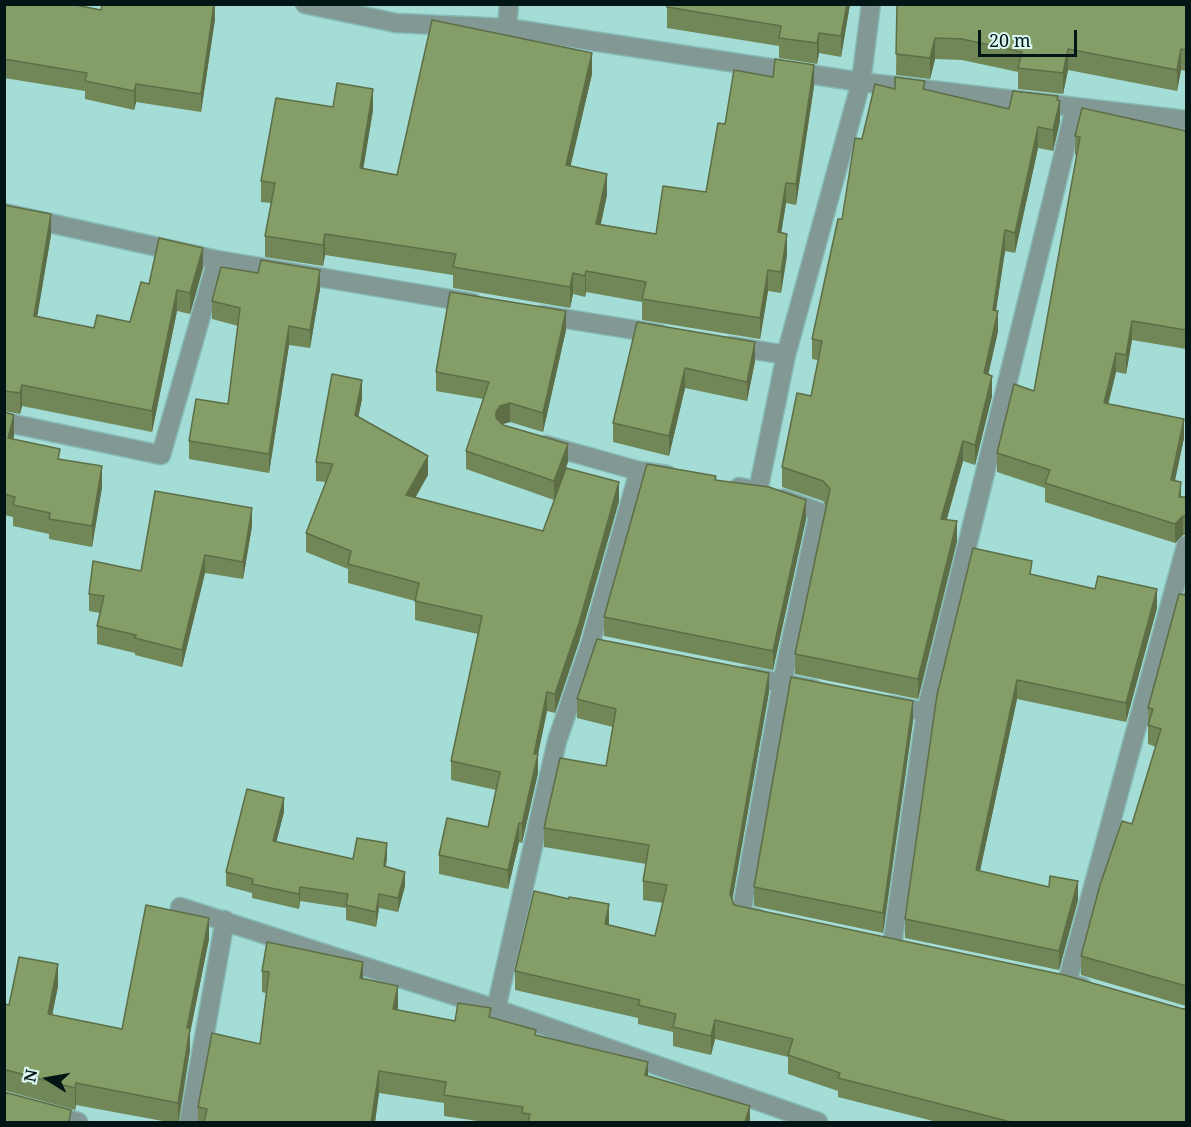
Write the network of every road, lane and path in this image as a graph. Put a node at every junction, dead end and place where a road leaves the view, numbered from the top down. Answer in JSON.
{"nodes":[{"id":1,"x":305,"y":4,"type":"edge"},
{"id":2,"x":509,"y":4,"type":"edge"},
{"id":3,"x":872,"y":4,"type":"edge"},
{"id":4,"x":397,"y":14,"type":"edge"},
{"id":5,"x":507,"y":28,"type":"junction"},
{"id":6,"x":861,"y":82,"type":"junction"},
{"id":7,"x":1075,"y":108,"type":"junction"},
{"id":8,"x":1186,"y":120,"type":"edge"},
{"id":9,"x":4,"y":213,"type":"edge"},
{"id":10,"x":217,"y":260,"type":"junction"},
{"id":11,"x":495,"y":307,"type":"edge"},
{"id":12,"x":519,"y":311,"type":"edge"},
{"id":13,"x":681,"y":338,"type":"edge"},
{"id":14,"x":716,"y":344,"type":"edge"},
{"id":15,"x":786,"y":355,"type":"junction"},
{"id":16,"x":4,"y":422,"type":"edge"},
{"id":17,"x":529,"y":440,"type":"edge"},
{"id":18,"x":639,"y":471,"type":"junction"},
{"id":19,"x":682,"y":478,"type":"edge"},
{"id":20,"x":726,"y":485,"type":"edge"},
{"id":21,"x":758,"y":490,"type":"junction"},
{"id":22,"x":1186,"y":546,"type":"edge"},
{"id":23,"x":590,"y":645,"type":"junction"},
{"id":24,"x":612,"y":650,"type":"edge"},
{"id":25,"x":723,"y":672,"type":"edge"},
{"id":26,"x":782,"y":683,"type":"junction"},
{"id":27,"x":826,"y":692,"type":"edge"},
{"id":28,"x":871,"y":701,"type":"edge"},
{"id":29,"x":926,"y":712,"type":"junction"},
{"id":30,"x":180,"y":907,"type":"dead end"},
{"id":31,"x":225,"y":920,"type":"junction"},
{"id":32,"x":776,"y":922,"type":"edge"},
{"id":33,"x":915,"y":951,"type":"edge"},
{"id":34,"x":1100,"y":992,"type":"edge"},
{"id":35,"x":496,"y":1009,"type":"junction"},
{"id":36,"x":4,"y":1102,"type":"edge"},
{"id":37,"x":78,"y":1122,"type":"edge"},
{"id":38,"x":189,"y":1122,"type":"edge"},
{"id":39,"x":818,"y":1122,"type":"edge"}],
"edges":[{"from":1,"to":4,"type":"street"},
{"from":2,"to":5,"type":"street"},
{"from":3,"to":6,"type":"street"},
{"from":4,"to":5,"type":"street"},
{"from":5,"to":6,"type":"street"},
{"from":6,"to":7,"type":"street"},
{"from":6,"to":15,"type":"street"},
{"from":7,"to":8,"type":"street"},
{"from":7,"to":29,"type":"street"},
{"from":9,"to":10,"type":"street"},
{"from":10,"to":11,"type":"street"},
{"from":10,"to":16,"type":"street"},
{"from":12,"to":13,"type":"street"},
{"from":14,"to":15,"type":"street"},
{"from":15,"to":21,"type":"street"},
{"from":17,"to":18,"type":"street"},
{"from":18,"to":19,"type":"street"},
{"from":18,"to":23,"type":"street"},
{"from":20,"to":21,"type":"street"},
{"from":21,"to":26,"type":"street"},
{"from":22,"to":34,"type":"street"},
{"from":23,"to":24,"type":"street"},
{"from":23,"to":35,"type":"street"},
{"from":25,"to":26,"type":"street"},
{"from":26,"to":27,"type":"street"},
{"from":26,"to":32,"type":"street"},
{"from":28,"to":29,"type":"street"},
{"from":29,"to":33,"type":"street"},
{"from":30,"to":31,"type":"street"},
{"from":31,"to":35,"type":"street"},
{"from":31,"to":38,"type":"street"},
{"from":35,"to":39,"type":"street"},
{"from":36,"to":37,"type":"street"}]}
